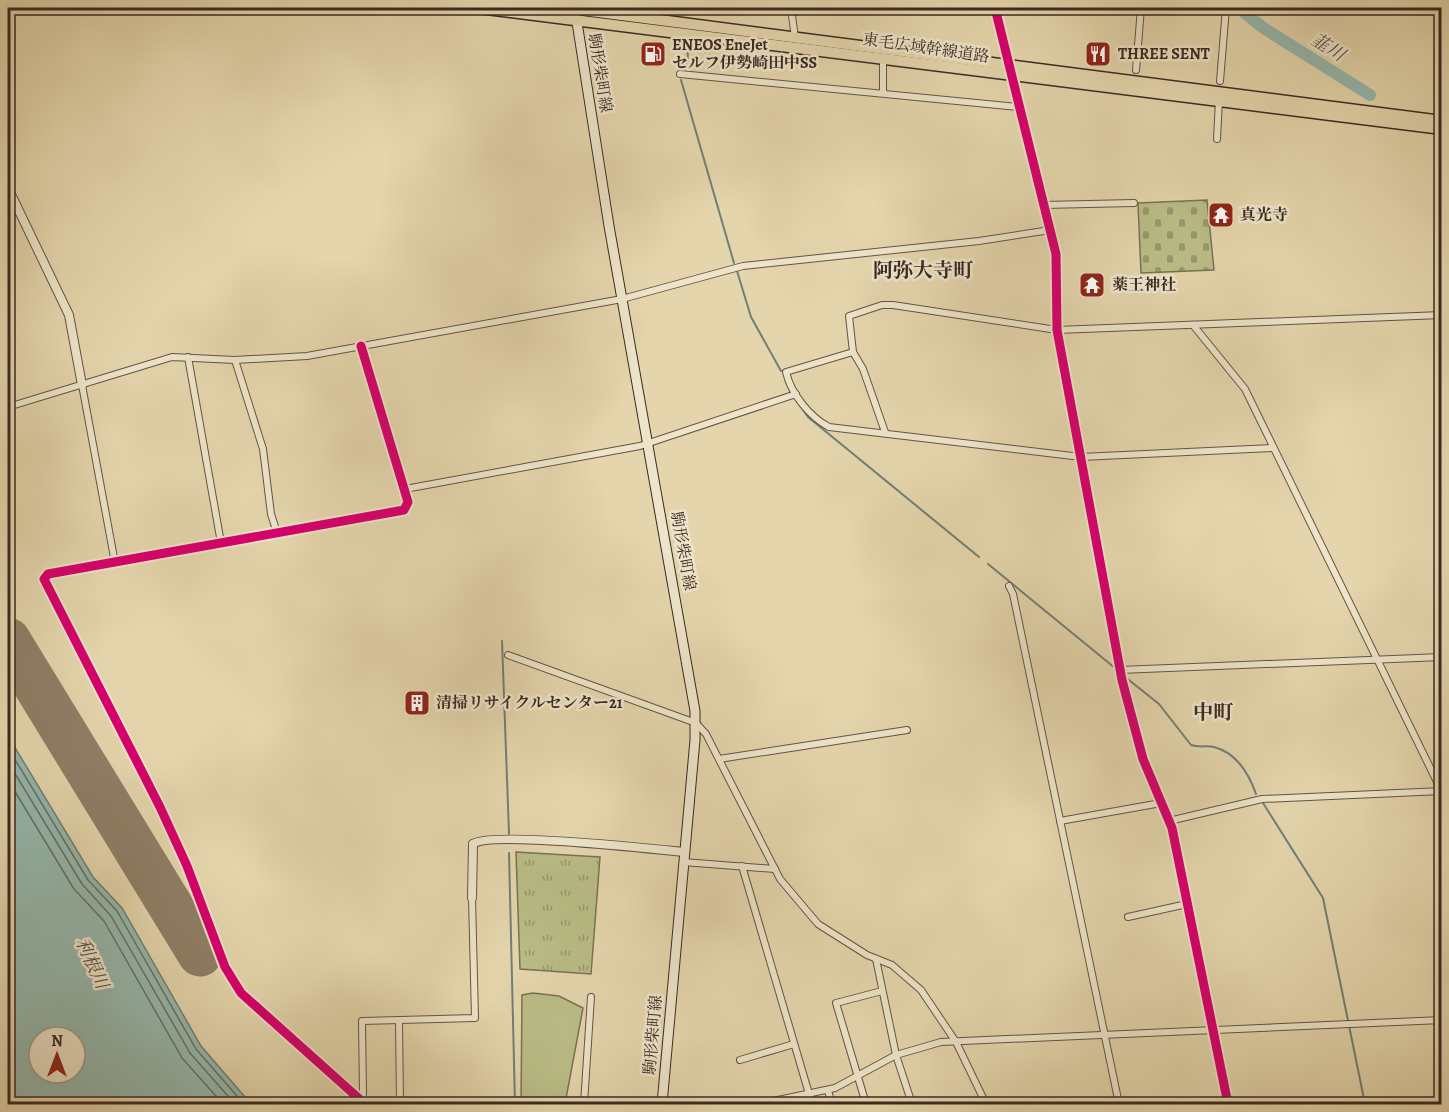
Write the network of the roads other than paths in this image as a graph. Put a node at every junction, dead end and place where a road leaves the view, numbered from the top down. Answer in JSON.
{"nodes":[{"id":1,"x":478,"y":8,"type":"edge"},
{"id":2,"x":825,"y":8,"type":"edge"},
{"id":3,"x":994,"y":8,"type":"edge"},
{"id":4,"x":1141,"y":8,"type":"edge"},
{"id":5,"x":1226,"y":8,"type":"edge"},
{"id":6,"x":791,"y":10,"type":"edge"},
{"id":7,"x":573,"y":11,"type":"edge"},
{"id":8,"x":795,"y":38,"type":"junction"},
{"id":9,"x":884,"y":57,"type":"junction"},
{"id":10,"x":1008,"y":63,"type":"junction"},
{"id":11,"x":1136,"y":70,"type":"dead end"},
{"id":12,"x":680,"y":74,"type":"dead end"},
{"id":13,"x":1012,"y":75,"type":"junction"},
{"id":14,"x":1220,"y":81,"type":"dead end"},
{"id":15,"x":883,"y":92,"type":"junction"},
{"id":16,"x":1219,"y":100,"type":"junction"},
{"id":17,"x":1018,"y":107,"type":"junction"},
{"id":18,"x":1442,"y":121,"type":"edge"},
{"id":19,"x":1442,"y":129,"type":"edge"},
{"id":20,"x":1216,"y":140,"type":"dead end"},
{"id":21,"x":8,"y":188,"type":"edge"},
{"id":22,"x":1134,"y":204,"type":"dead end"},
{"id":23,"x":1043,"y":205,"type":"junction"},
{"id":24,"x":1050,"y":230,"type":"junction"},
{"id":25,"x":622,"y":299,"type":"junction"},
{"id":26,"x":1442,"y":315,"type":"edge"},
{"id":27,"x":1193,"y":325,"type":"junction"},
{"id":28,"x":1057,"y":330,"type":"junction"},
{"id":29,"x":361,"y":346,"type":"junction"},
{"id":30,"x":853,"y":352,"type":"junction"},
{"id":31,"x":188,"y":357,"type":"junction"},
{"id":32,"x":235,"y":360,"type":"junction"},
{"id":33,"x":82,"y":385,"type":"junction"},
{"id":34,"x":796,"y":394,"type":"junction"},
{"id":35,"x":8,"y":407,"type":"edge"},
{"id":36,"x":885,"y":432,"type":"junction"},
{"id":37,"x":648,"y":443,"type":"junction"},
{"id":38,"x":1274,"y":448,"type":"junction"},
{"id":39,"x":1080,"y":457,"type":"junction"},
{"id":40,"x":405,"y":489,"type":"junction"},
{"id":41,"x":277,"y":532,"type":"junction"},
{"id":42,"x":221,"y":543,"type":"junction"},
{"id":43,"x":115,"y":563,"type":"junction"},
{"id":44,"x":1009,"y":586,"type":"dead end"},
{"id":45,"x":508,"y":655,"type":"dead end"},
{"id":46,"x":1442,"y":657,"type":"edge"},
{"id":47,"x":1378,"y":659,"type":"junction"},
{"id":48,"x":1120,"y":670,"type":"junction"},
{"id":49,"x":696,"y":723,"type":"junction"},
{"id":50,"x":907,"y":730,"type":"dead end"},
{"id":51,"x":719,"y":759,"type":"junction"},
{"id":52,"x":1442,"y":791,"type":"edge"},
{"id":53,"x":1161,"y":803,"type":"junction"},
{"id":54,"x":1060,"y":821,"type":"junction"},
{"id":55,"x":1169,"y":821,"type":"junction"},
{"id":56,"x":684,"y":857,"type":"junction"},
{"id":57,"x":742,"y":866,"type":"junction"},
{"id":58,"x":775,"y":869,"type":"junction"},
{"id":59,"x":472,"y":898,"type":"joint"},
{"id":60,"x":1187,"y":904,"type":"junction"},
{"id":61,"x":1128,"y":917,"type":"dead end"},
{"id":62,"x":876,"y":959,"type":"junction"},
{"id":63,"x":882,"y":991,"type":"junction"},
{"id":64,"x":591,"y":997,"type":"dead end"},
{"id":65,"x":1442,"y":1020,"type":"edge"},
{"id":66,"x":399,"y":1021,"type":"junction"},
{"id":67,"x":1214,"y":1032,"type":"junction"},
{"id":68,"x":1105,"y":1037,"type":"junction"},
{"id":69,"x":956,"y":1042,"type":"junction"},
{"id":70,"x":794,"y":1044,"type":"junction"},
{"id":71,"x":896,"y":1055,"type":"junction"},
{"id":72,"x":740,"y":1060,"type":"dead end"},
{"id":73,"x":857,"y":1078,"type":"junction"},
{"id":74,"x":828,"y":1091,"type":"junction"},
{"id":75,"x":810,"y":1096,"type":"junction"},
{"id":76,"x":363,"y":1102,"type":"edge"},
{"id":77,"x":400,"y":1104,"type":"edge"},
{"id":78,"x":584,"y":1104,"type":"edge"},
{"id":79,"x":662,"y":1104,"type":"edge"},
{"id":80,"x":759,"y":1104,"type":"edge"},
{"id":81,"x":812,"y":1104,"type":"edge"},
{"id":82,"x":832,"y":1104,"type":"edge"},
{"id":83,"x":866,"y":1104,"type":"edge"},
{"id":84,"x":912,"y":1104,"type":"edge"},
{"id":85,"x":986,"y":1104,"type":"edge"},
{"id":86,"x":1119,"y":1104,"type":"edge"},
{"id":87,"x":1228,"y":1104,"type":"edge"}],
"edges":[{"from":1,"to":7,"type":"highway","name":"東毛広域幹線道路"},
{"from":2,"to":6,"type":"street"},
{"from":3,"to":10,"type":"street"},
{"from":4,"to":11,"type":"street"},
{"from":5,"to":14,"type":"street"},
{"from":6,"to":8,"type":"street"},
{"from":7,"to":8,"type":"highway","name":"東毛広域幹線道路"},
{"from":7,"to":9,"type":"highway","name":"東毛広域幹線道路"},
{"from":7,"to":25,"type":"main road","name":"駒形柴町線"},
{"from":8,"to":10,"type":"highway","name":"東毛広域幹線道路"},
{"from":9,"to":13,"type":"highway","name":"東毛広域幹線道路"},
{"from":9,"to":15,"type":"street"},
{"from":10,"to":13,"type":"street"},
{"from":10,"to":18,"type":"highway","name":"東毛広域幹線道路"},
{"from":12,"to":15,"type":"street"},
{"from":13,"to":16,"type":"highway","name":"東毛広域幹線道路"},
{"from":13,"to":17,"type":"street"},
{"from":15,"to":17,"type":"street"},
{"from":16,"to":19,"type":"highway","name":"東毛広域幹線道路"},
{"from":16,"to":20,"type":"street"},
{"from":17,"to":23,"type":"street"},
{"from":21,"to":33,"type":"street"},
{"from":22,"to":23,"type":"street"},
{"from":23,"to":24,"type":"street"},
{"from":24,"to":25,"type":"street"},
{"from":24,"to":28,"type":"street"},
{"from":25,"to":29,"type":"street"},
{"from":25,"to":37,"type":"main road","name":"駒形柴町線"},
{"from":26,"to":27,"type":"street"},
{"from":27,"to":28,"type":"street"},
{"from":27,"to":38,"type":"street"},
{"from":28,"to":30,"type":"street"},
{"from":28,"to":39,"type":"street"},
{"from":29,"to":32,"type":"street"},
{"from":29,"to":40,"type":"street"},
{"from":30,"to":34,"type":"street"},
{"from":30,"to":36,"type":"street"},
{"from":31,"to":32,"type":"street"},
{"from":31,"to":33,"type":"street"},
{"from":31,"to":42,"type":"street"},
{"from":32,"to":41,"type":"street"},
{"from":33,"to":35,"type":"street"},
{"from":33,"to":43,"type":"street"},
{"from":34,"to":36,"type":"street"},
{"from":34,"to":37,"type":"street"},
{"from":36,"to":39,"type":"street"},
{"from":37,"to":40,"type":"street"},
{"from":37,"to":49,"type":"main road","name":"駒形柴町線"},
{"from":38,"to":39,"type":"street"},
{"from":38,"to":47,"type":"street"},
{"from":39,"to":48,"type":"street"},
{"from":40,"to":41,"type":"street"},
{"from":41,"to":42,"type":"street"},
{"from":42,"to":43,"type":"street"},
{"from":43,"to":76,"type":"street"},
{"from":44,"to":54,"type":"street"},
{"from":45,"to":49,"type":"street"},
{"from":46,"to":47,"type":"street"},
{"from":47,"to":48,"type":"street"},
{"from":47,"to":52,"type":"street"},
{"from":48,"to":53,"type":"street"},
{"from":49,"to":51,"type":"street"},
{"from":49,"to":56,"type":"main road","name":"駒形柴町線"},
{"from":50,"to":51,"type":"street"},
{"from":51,"to":58,"type":"street"},
{"from":52,"to":55,"type":"street"},
{"from":53,"to":54,"type":"street"},
{"from":53,"to":55,"type":"street"},
{"from":54,"to":68,"type":"street"},
{"from":55,"to":60,"type":"street"},
{"from":56,"to":57,"type":"street"},
{"from":56,"to":59,"type":"street"},
{"from":56,"to":79,"type":"main road","name":"駒形柴町線"},
{"from":57,"to":58,"type":"street"},
{"from":57,"to":70,"type":"street"},
{"from":58,"to":62,"type":"street"},
{"from":59,"to":66,"type":"street"},
{"from":60,"to":61,"type":"street"},
{"from":60,"to":67,"type":"street"},
{"from":62,"to":63,"type":"street"},
{"from":62,"to":69,"type":"street"},
{"from":63,"to":71,"type":"street"},
{"from":63,"to":73,"type":"street"},
{"from":64,"to":78,"type":"street"},
{"from":65,"to":67,"type":"street"},
{"from":66,"to":76,"type":"street"},
{"from":66,"to":77,"type":"street"},
{"from":67,"to":68,"type":"street"},
{"from":67,"to":87,"type":"street"},
{"from":68,"to":69,"type":"street"},
{"from":68,"to":86,"type":"street"},
{"from":69,"to":71,"type":"street"},
{"from":69,"to":85,"type":"street"},
{"from":70,"to":72,"type":"street"},
{"from":70,"to":75,"type":"street"},
{"from":71,"to":73,"type":"street"},
{"from":71,"to":84,"type":"street"},
{"from":73,"to":74,"type":"street"},
{"from":73,"to":83,"type":"street"},
{"from":74,"to":75,"type":"street"},
{"from":74,"to":82,"type":"street"},
{"from":75,"to":80,"type":"street"},
{"from":75,"to":81,"type":"street"}]}
